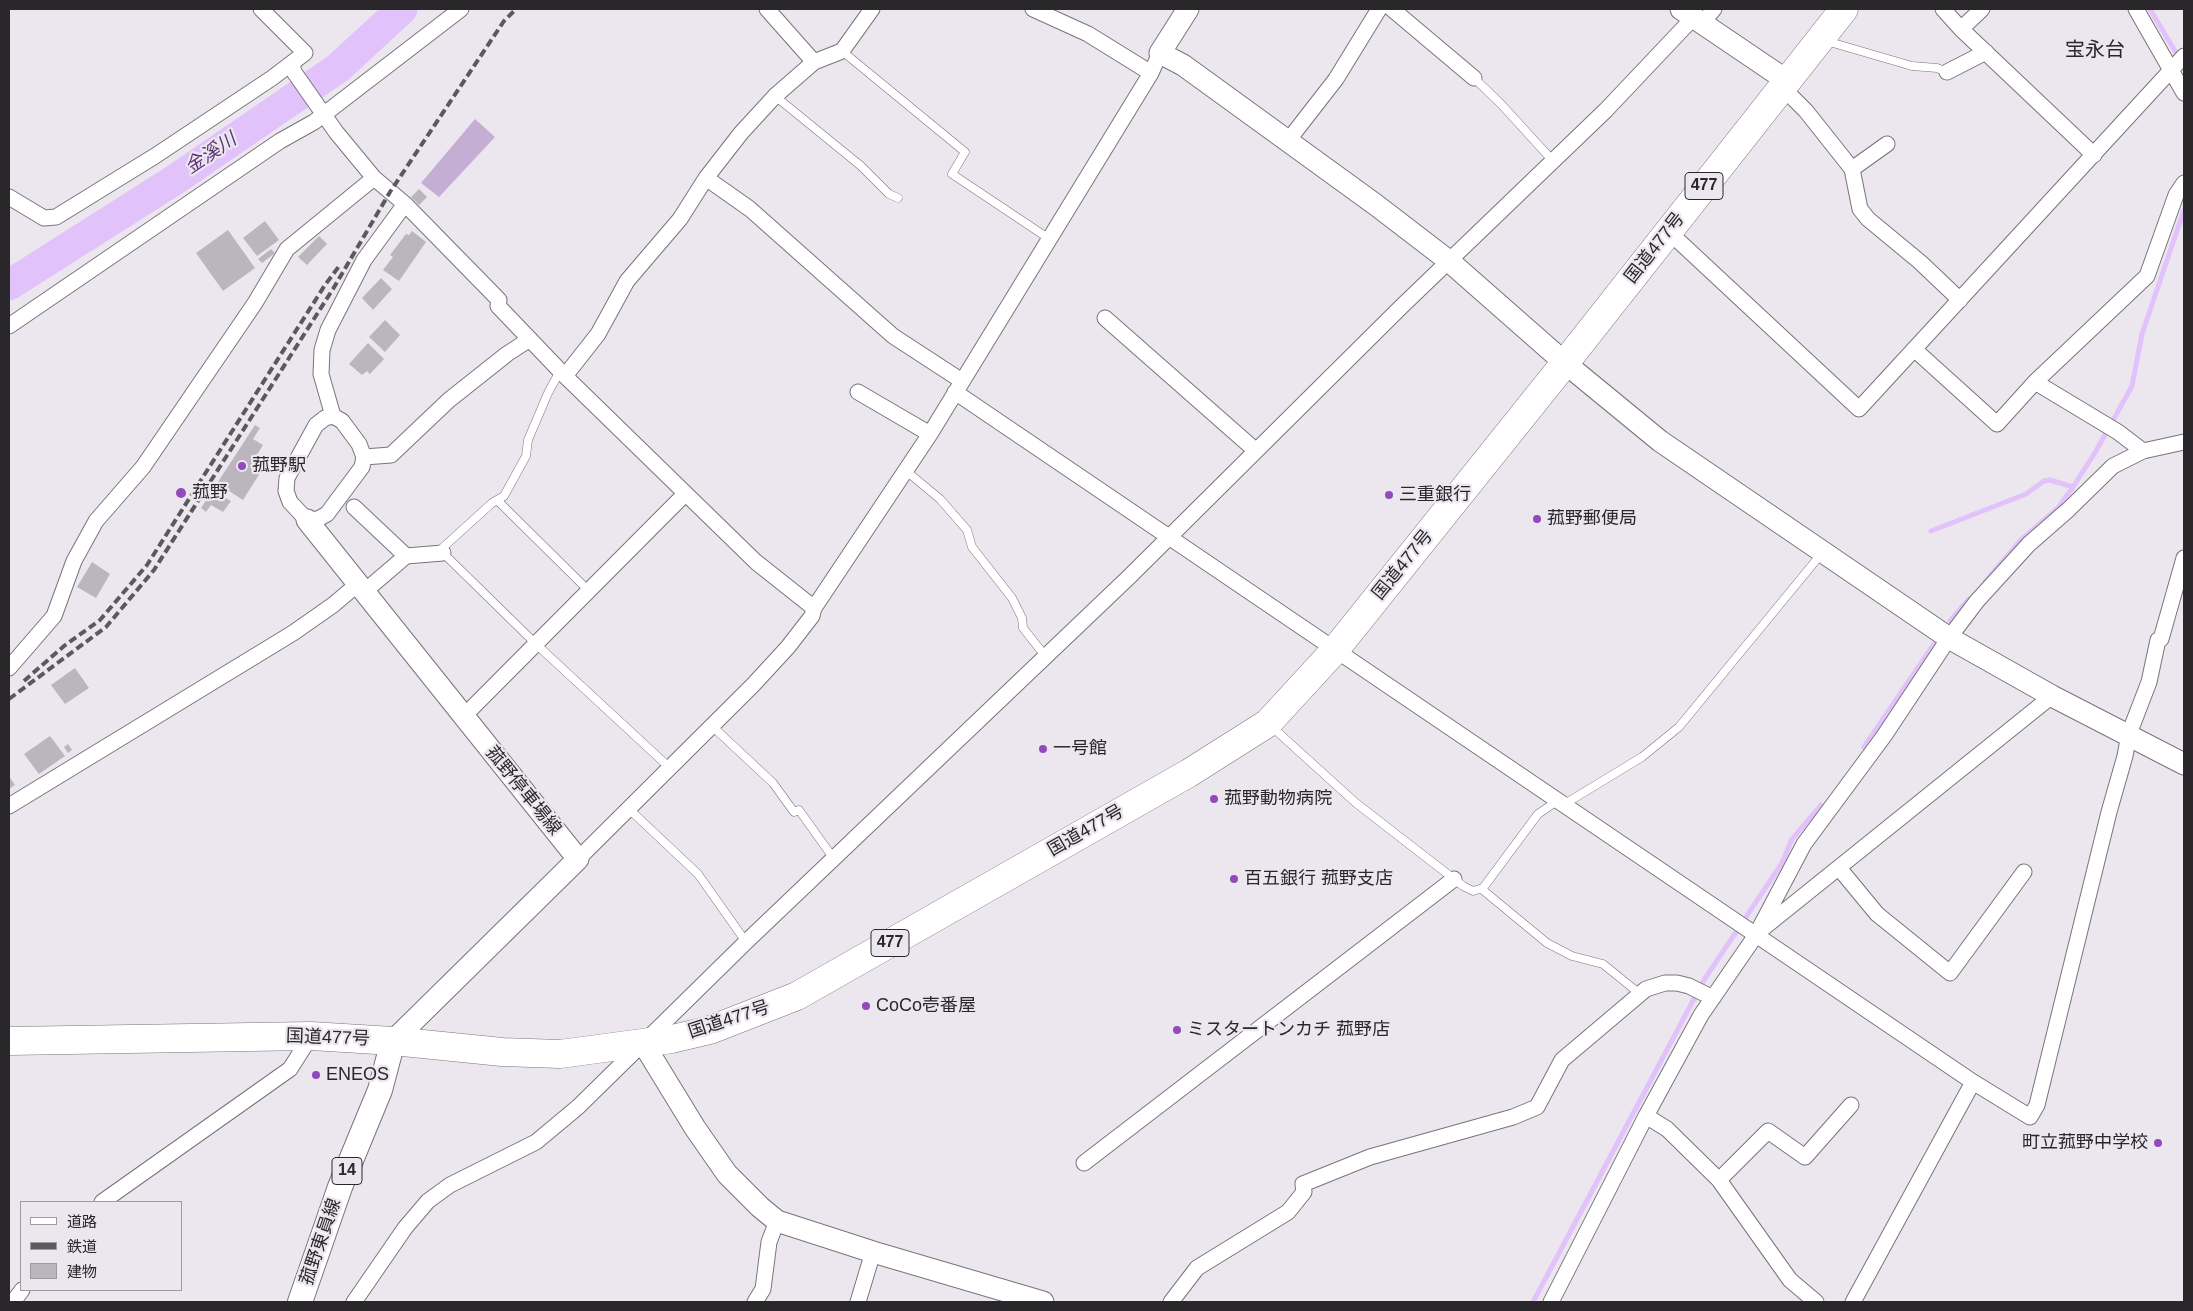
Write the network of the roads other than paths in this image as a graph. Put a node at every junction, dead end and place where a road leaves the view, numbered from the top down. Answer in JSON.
{"nodes":[{"id":1,"x":261,"y":9,"type":"edge"},
{"id":2,"x":461,"y":9,"type":"edge"},
{"id":3,"x":767,"y":9,"type":"edge"},
{"id":4,"x":872,"y":9,"type":"edge"},
{"id":5,"x":1034,"y":9,"type":"edge"},
{"id":6,"x":1188,"y":9,"type":"edge"},
{"id":7,"x":1379,"y":9,"type":"edge"},
{"id":8,"x":1392,"y":9,"type":"edge"},
{"id":9,"x":1844,"y":9,"type":"edge"},
{"id":10,"x":1943,"y":9,"type":"edge"},
{"id":11,"x":1982,"y":9,"type":"edge"},
{"id":12,"x":2136,"y":9,"type":"edge"},
{"id":13,"x":1698,"y":14,"type":"edge"},
{"id":14,"x":1961,"y":29,"type":"junction"},
{"id":15,"x":1833,"y":43,"type":"dead end"},
{"id":16,"x":842,"y":52,"type":"junction"},
{"id":17,"x":1986,"y":52,"type":"junction"},
{"id":18,"x":1160,"y":53,"type":"junction"},
{"id":19,"x":2184,"y":56,"type":"edge"},
{"id":20,"x":814,"y":62,"type":"junction"},
{"id":21,"x":293,"y":68,"type":"junction"},
{"id":22,"x":2172,"y":69,"type":"junction"},
{"id":23,"x":1151,"y":72,"type":"junction"},
{"id":24,"x":1947,"y":72,"type":"joint"},
{"id":25,"x":1474,"y":78,"type":"joint"},
{"id":26,"x":1784,"y":83,"type":"junction"},
{"id":27,"x":2184,"y":93,"type":"edge"},
{"id":28,"x":775,"y":96,"type":"junction"},
{"id":29,"x":322,"y":111,"type":"junction"},
{"id":30,"x":1287,"y":142,"type":"junction"},
{"id":31,"x":1887,"y":144,"type":"dead end"},
{"id":32,"x":2094,"y":155,"type":"junction"},
{"id":33,"x":1553,"y":161,"type":"junction"},
{"id":34,"x":1852,"y":170,"type":"junction"},
{"id":35,"x":374,"y":178,"type":"junction"},
{"id":36,"x":706,"y":178,"type":"junction"},
{"id":37,"x":2184,"y":184,"type":"edge"},
{"id":38,"x":9,"y":197,"type":"edge"},
{"id":39,"x":898,"y":198,"type":"dead end"},
{"id":40,"x":405,"y":204,"type":"junction"},
{"id":41,"x":1669,"y":232,"type":"junction"},
{"id":42,"x":1048,"y":238,"type":"junction"},
{"id":43,"x":1449,"y":261,"type":"junction"},
{"id":44,"x":1960,"y":300,"type":"junction"},
{"id":45,"x":1105,"y":318,"type":"dead end"},
{"id":46,"x":9,"y":326,"type":"edge"},
{"id":47,"x":530,"y":339,"type":"junction"},
{"id":48,"x":1914,"y":349,"type":"junction"},
{"id":49,"x":1565,"y":363,"type":"junction"},
{"id":50,"x":562,"y":373,"type":"junction"},
{"id":51,"x":2035,"y":382,"type":"junction"},
{"id":52,"x":958,"y":387,"type":"junction"},
{"id":53,"x":858,"y":392,"type":"dead end"},
{"id":54,"x":333,"y":416,"type":"junction"},
{"id":55,"x":930,"y":434,"type":"junction"},
{"id":56,"x":2184,"y":442,"type":"edge"},
{"id":57,"x":1254,"y":450,"type":"junction"},
{"id":58,"x":2143,"y":451,"type":"junction"},
{"id":59,"x":364,"y":457,"type":"junction"},
{"id":60,"x":906,"y":470,"type":"junction"},
{"id":61,"x":685,"y":494,"type":"junction"},
{"id":62,"x":498,"y":501,"type":"junction"},
{"id":63,"x":354,"y":507,"type":"dead end"},
{"id":64,"x":307,"y":520,"type":"junction"},
{"id":65,"x":1167,"y":538,"type":"junction"},
{"id":66,"x":1824,"y":552,"type":"junction"},
{"id":67,"x":440,"y":553,"type":"junction"},
{"id":68,"x":406,"y":556,"type":"junction"},
{"id":69,"x":2184,"y":558,"type":"edge"},
{"id":70,"x":362,"y":587,"type":"junction"},
{"id":71,"x":589,"y":591,"type":"junction"},
{"id":72,"x":814,"y":608,"type":"junction"},
{"id":73,"x":1949,"y":638,"type":"junction"},
{"id":74,"x":537,"y":645,"type":"junction"},
{"id":75,"x":1335,"y":650,"type":"junction"},
{"id":76,"x":1046,"y":657,"type":"junction"},
{"id":77,"x":9,"y":668,"type":"edge"},
{"id":78,"x":2052,"y":696,"type":"junction"},
{"id":79,"x":463,"y":717,"type":"junction"},
{"id":80,"x":1268,"y":723,"type":"junction"},
{"id":81,"x":712,"y":726,"type":"junction"},
{"id":82,"x":2128,"y":734,"type":"junction"},
{"id":83,"x":2184,"y":764,"type":"edge"},
{"id":84,"x":670,"y":768,"type":"junction"},
{"id":85,"x":1560,"y":803,"type":"junction"},
{"id":86,"x":9,"y":806,"type":"edge"},
{"id":87,"x":629,"y":809,"type":"junction"},
{"id":88,"x":834,"y":859,"type":"junction"},
{"id":89,"x":578,"y":860,"type":"junction"},
{"id":90,"x":1839,"y":868,"type":"junction"},
{"id":91,"x":2024,"y":872,"type":"dead end"},
{"id":92,"x":1454,"y":879,"type":"junction"},
{"id":93,"x":1483,"y":888,"type":"junction"},
{"id":94,"x":1753,"y":933,"type":"junction"},
{"id":95,"x":746,"y":942,"type":"junction"},
{"id":96,"x":1640,"y":994,"type":"junction"},
{"id":97,"x":1710,"y":997,"type":"junction"},
{"id":98,"x":311,"y":1036,"type":"junction"},
{"id":99,"x":393,"y":1040,"type":"junction"},
{"id":100,"x":9,"y":1041,"type":"edge"},
{"id":101,"x":643,"y":1043,"type":"junction"},
{"id":102,"x":1973,"y":1082,"type":"junction"},
{"id":103,"x":1851,"y":1105,"type":"dead end"},
{"id":104,"x":1646,"y":1116,"type":"junction"},
{"id":105,"x":1084,"y":1163,"type":"dead end"},
{"id":106,"x":1719,"y":1180,"type":"junction"},
{"id":107,"x":103,"y":1201,"type":"edge"},
{"id":108,"x":777,"y":1221,"type":"junction"},
{"id":109,"x":873,"y":1252,"type":"junction"},
{"id":110,"x":21,"y":1291,"type":"edge"},
{"id":111,"x":13,"y":1302,"type":"edge"},
{"id":112,"x":300,"y":1302,"type":"edge"},
{"id":113,"x":354,"y":1302,"type":"edge"},
{"id":114,"x":755,"y":1302,"type":"edge"},
{"id":115,"x":858,"y":1302,"type":"edge"},
{"id":116,"x":1043,"y":1302,"type":"edge"},
{"id":117,"x":1171,"y":1302,"type":"edge"},
{"id":118,"x":1551,"y":1302,"type":"edge"},
{"id":119,"x":1816,"y":1302,"type":"edge"},
{"id":120,"x":1853,"y":1302,"type":"edge"}],
"edges":[{"from":1,"to":21,"type":"street"},
{"from":2,"to":29,"type":"street"},
{"from":3,"to":20,"type":"street"},
{"from":4,"to":16,"type":"street"},
{"from":5,"to":23,"type":"street"},
{"from":6,"to":18,"type":"street"},
{"from":7,"to":30,"type":"street"},
{"from":8,"to":25,"type":"street"},
{"from":9,"to":26,"type":"highway","name":"国道477号","number":"477"},
{"from":10,"to":14,"type":"street"},
{"from":11,"to":14,"type":"street"},
{"from":12,"to":22,"type":"street"},
{"from":13,"to":26,"type":"street"},
{"from":13,"to":33,"type":"street"},
{"from":14,"to":17,"type":"street"},
{"from":15,"to":24,"type":"lane"},
{"from":16,"to":20,"type":"street"},
{"from":16,"to":42,"type":"lane"},
{"from":17,"to":24,"type":"street"},
{"from":17,"to":32,"type":"street"},
{"from":18,"to":23,"type":"street"},
{"from":18,"to":30,"type":"street"},
{"from":19,"to":22,"type":"street"},
{"from":20,"to":28,"type":"street"},
{"from":21,"to":29,"type":"street"},
{"from":21,"to":38,"type":"street"},
{"from":22,"to":27,"type":"street"},
{"from":22,"to":32,"type":"street"},
{"from":23,"to":42,"type":"street"},
{"from":25,"to":33,"type":"lane"},
{"from":26,"to":34,"type":"street"},
{"from":26,"to":41,"type":"highway","name":"国道477号","number":"477"},
{"from":28,"to":36,"type":"street"},
{"from":28,"to":39,"type":"lane"},
{"from":29,"to":35,"type":"street"},
{"from":29,"to":46,"type":"street"},
{"from":30,"to":43,"type":"street"},
{"from":31,"to":34,"type":"street"},
{"from":32,"to":44,"type":"street"},
{"from":33,"to":43,"type":"street"},
{"from":34,"to":44,"type":"street"},
{"from":35,"to":40,"type":"street"},
{"from":35,"to":77,"type":"street"},
{"from":36,"to":50,"type":"street"},
{"from":36,"to":52,"type":"street"},
{"from":37,"to":51,"type":"street"},
{"from":40,"to":47,"type":"street"},
{"from":40,"to":54,"type":"street"},
{"from":41,"to":48,"type":"street"},
{"from":41,"to":49,"type":"highway","name":"国道477号","number":"477"},
{"from":42,"to":52,"type":"street"},
{"from":43,"to":49,"type":"street"},
{"from":43,"to":57,"type":"street"},
{"from":44,"to":48,"type":"street"},
{"from":45,"to":57,"type":"street"},
{"from":47,"to":50,"type":"street"},
{"from":47,"to":59,"type":"street"},
{"from":48,"to":51,"type":"street"},
{"from":49,"to":66,"type":"street"},
{"from":49,"to":75,"type":"highway","name":"国道477号","number":"477"},
{"from":50,"to":61,"type":"street"},
{"from":50,"to":62,"type":"lane"},
{"from":51,"to":58,"type":"street"},
{"from":52,"to":55,"type":"street"},
{"from":52,"to":65,"type":"street"},
{"from":53,"to":55,"type":"street"},
{"from":54,"to":59,"type":"street"},
{"from":54,"to":64,"type":"street"},
{"from":55,"to":60,"type":"street"},
{"from":56,"to":58,"type":"street"},
{"from":57,"to":65,"type":"street"},
{"from":58,"to":73,"type":"street"},
{"from":59,"to":64,"type":"street"},
{"from":60,"to":72,"type":"street"},
{"from":60,"to":76,"type":"lane"},
{"from":61,"to":71,"type":"street"},
{"from":61,"to":72,"type":"street"},
{"from":62,"to":67,"type":"lane"},
{"from":62,"to":71,"type":"lane"},
{"from":63,"to":68,"type":"street"},
{"from":64,"to":70,"type":"street","name":"菰野停車場線"},
{"from":65,"to":75,"type":"street"},
{"from":65,"to":76,"type":"street"},
{"from":66,"to":73,"type":"street"},
{"from":66,"to":85,"type":"lane"},
{"from":67,"to":68,"type":"street"},
{"from":67,"to":74,"type":"lane"},
{"from":68,"to":70,"type":"street"},
{"from":69,"to":82,"type":"street"},
{"from":70,"to":79,"type":"street","name":"菰野停車場線"},
{"from":70,"to":86,"type":"street"},
{"from":71,"to":74,"type":"street"},
{"from":72,"to":81,"type":"street"},
{"from":73,"to":78,"type":"street"},
{"from":73,"to":94,"type":"street"},
{"from":74,"to":79,"type":"street"},
{"from":74,"to":84,"type":"lane"},
{"from":75,"to":80,"type":"highway","name":"国道477号","number":"477"},
{"from":75,"to":85,"type":"street"},
{"from":76,"to":88,"type":"street"},
{"from":78,"to":82,"type":"street"},
{"from":78,"to":90,"type":"street"},
{"from":79,"to":89,"type":"street","name":"菰野停車場線"},
{"from":80,"to":92,"type":"lane"},
{"from":80,"to":101,"type":"highway","name":"国道477号","number":"477"},
{"from":81,"to":84,"type":"street"},
{"from":81,"to":88,"type":"lane"},
{"from":82,"to":83,"type":"street"},
{"from":82,"to":102,"type":"street"},
{"from":84,"to":87,"type":"street"},
{"from":85,"to":93,"type":"lane"},
{"from":85,"to":94,"type":"street"},
{"from":87,"to":89,"type":"street"},
{"from":87,"to":95,"type":"lane"},
{"from":88,"to":95,"type":"street"},
{"from":89,"to":99,"type":"street"},
{"from":90,"to":91,"type":"street"},
{"from":90,"to":94,"type":"street"},
{"from":92,"to":93,"type":"lane"},
{"from":92,"to":105,"type":"street"},
{"from":93,"to":96,"type":"lane"},
{"from":94,"to":97,"type":"street"},
{"from":94,"to":102,"type":"street"},
{"from":95,"to":101,"type":"street"},
{"from":96,"to":97,"type":"street"},
{"from":96,"to":117,"type":"street"},
{"from":97,"to":104,"type":"street"},
{"from":98,"to":99,"type":"highway","name":"国道477号","number":"477"},
{"from":98,"to":100,"type":"highway","name":"国道477号","number":"477"},
{"from":98,"to":107,"type":"street"},
{"from":99,"to":101,"type":"highway","name":"国道477号","number":"477"},
{"from":99,"to":112,"type":"main road","name":"菰野東員線","number":"14"},
{"from":101,"to":108,"type":"street"},
{"from":101,"to":113,"type":"street"},
{"from":102,"to":120,"type":"street"},
{"from":103,"to":106,"type":"street"},
{"from":104,"to":106,"type":"street"},
{"from":104,"to":118,"type":"street"},
{"from":106,"to":119,"type":"street"},
{"from":108,"to":109,"type":"street"},
{"from":108,"to":114,"type":"street"},
{"from":109,"to":115,"type":"street"},
{"from":109,"to":116,"type":"street"},
{"from":110,"to":111,"type":"street"}]}
